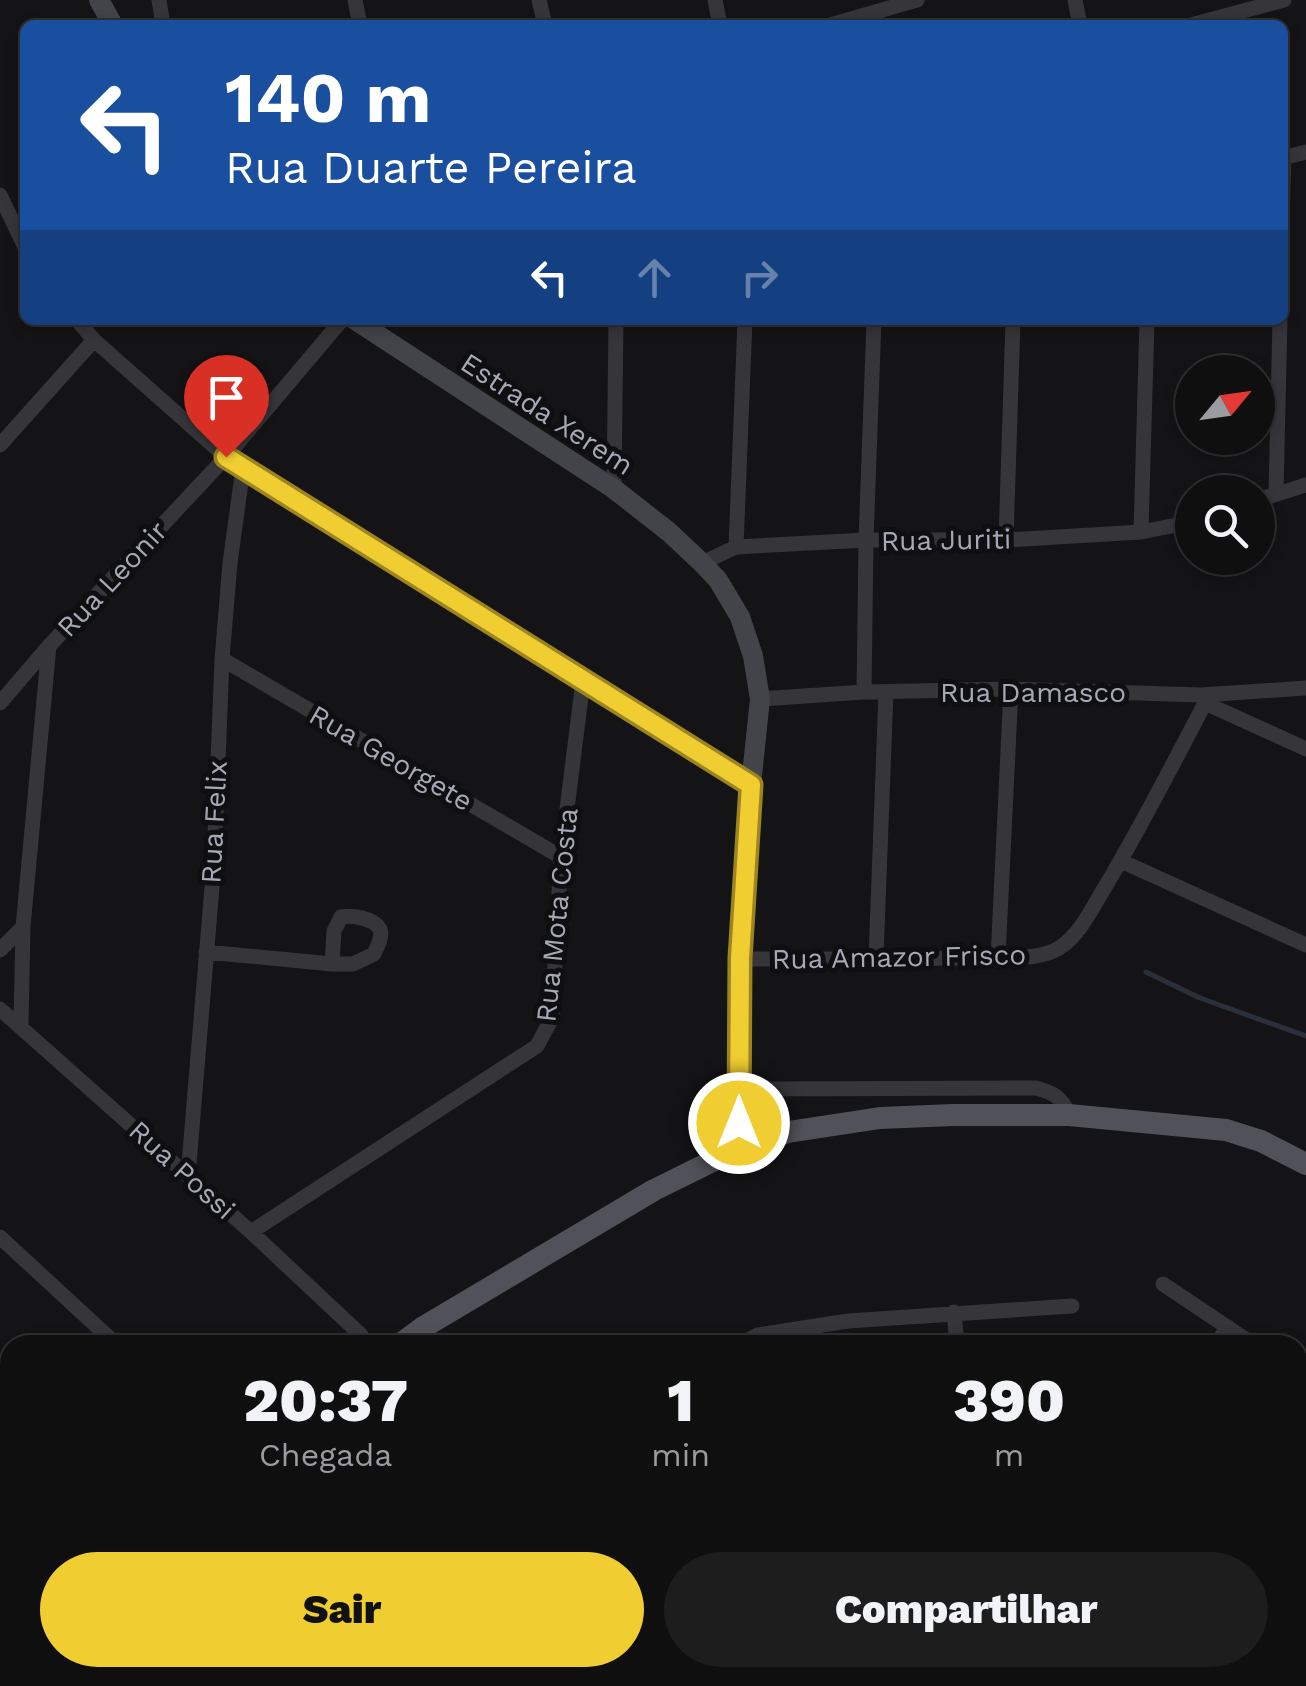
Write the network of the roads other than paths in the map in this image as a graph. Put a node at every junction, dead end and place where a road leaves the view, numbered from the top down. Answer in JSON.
{"nodes":[{"id":1,"x":917,"y":0,"type":"edge"},
{"id":2,"x":1284,"y":0,"type":"edge"},
{"id":3,"x":894,"y":3,"type":"edge"},
{"id":4,"x":845,"y":20,"type":"edge"},
{"id":5,"x":1210,"y":20,"type":"edge"},
{"id":6,"x":0,"y":195,"type":"edge"},
{"id":7,"x":20,"y":237,"type":"edge"},
{"id":8,"x":80,"y":325,"type":"edge"},
{"id":9,"x":338,"y":325,"type":"edge"},
{"id":10,"x":362,"y":325,"type":"edge"},
{"id":11,"x":616,"y":325,"type":"edge"},
{"id":12,"x":744,"y":325,"type":"edge"},
{"id":13,"x":874,"y":325,"type":"edge"},
{"id":14,"x":1013,"y":325,"type":"edge"},
{"id":15,"x":1147,"y":325,"type":"edge"},
{"id":16,"x":1280,"y":325,"type":"edge"},
{"id":17,"x":94,"y":340,"type":"junction"},
{"id":18,"x":0,"y":445,"type":"edge"},
{"id":19,"x":226,"y":457,"type":"junction"},
{"id":20,"x":243,"y":468,"type":"junction"},
{"id":21,"x":1306,"y":485,"type":"edge"},
{"id":22,"x":614,"y":489,"type":"junction"},
{"id":23,"x":1276,"y":493,"type":"joint"},
{"id":24,"x":1175,"y":525,"type":"edge"},
{"id":25,"x":1140,"y":532,"type":"junction"},
{"id":26,"x":866,"y":540,"type":"junction"},
{"id":27,"x":1006,"y":540,"type":"junction"},
{"id":28,"x":736,"y":547,"type":"junction"},
{"id":29,"x":702,"y":563,"type":"junction"},
{"id":30,"x":49,"y":646,"type":"junction"},
{"id":31,"x":222,"y":659,"type":"junction"},
{"id":32,"x":583,"y":680,"type":"junction"},
{"id":33,"x":1306,"y":688,"type":"edge"},
{"id":34,"x":1011,"y":689,"type":"junction"},
{"id":35,"x":864,"y":692,"type":"junction"},
{"id":36,"x":886,"y":692,"type":"junction"},
{"id":37,"x":760,"y":699,"type":"junction"},
{"id":38,"x":1203,"y":699,"type":"junction"},
{"id":39,"x":0,"y":703,"type":"edge"},
{"id":40,"x":1306,"y":748,"type":"edge"},
{"id":41,"x":751,"y":785,"type":"junction"},
{"id":42,"x":561,"y":857,"type":"junction"},
{"id":43,"x":1121,"y":861,"type":"junction"},
{"id":44,"x":23,"y":927,"type":"junction"},
{"id":45,"x":1306,"y":946,"type":"edge"},
{"id":46,"x":0,"y":950,"type":"edge"},
{"id":47,"x":206,"y":952,"type":"junction"},
{"id":48,"x":740,"y":958,"type":"junction"},
{"id":49,"x":876,"y":958,"type":"junction"},
{"id":50,"x":998,"y":958,"type":"junction"},
{"id":51,"x":332,"y":964,"type":"dead end"},
{"id":52,"x":0,"y":1009,"type":"edge"},
{"id":53,"x":21,"y":1026,"type":"junction"},
{"id":54,"x":739,"y":1089,"type":"junction"},
{"id":55,"x":1069,"y":1115,"type":"junction"},
{"id":56,"x":739,"y":1148,"type":"junction"},
{"id":57,"x":1306,"y":1164,"type":"edge"},
{"id":58,"x":188,"y":1176,"type":"junction"},
{"id":59,"x":251,"y":1232,"type":"junction"},
{"id":60,"x":0,"y":1236,"type":"edge"},
{"id":61,"x":1163,"y":1284,"type":"dead end"},
{"id":62,"x":1072,"y":1306,"type":"dead end"},
{"id":63,"x":954,"y":1312,"type":"junction"},
{"id":64,"x":1228,"y":1328,"type":"junction"},
{"id":65,"x":106,"y":1335,"type":"edge"},
{"id":66,"x":350,"y":1335,"type":"edge"},
{"id":67,"x":430,"y":1335,"type":"edge"},
{"id":68,"x":758,"y":1335,"type":"edge"},
{"id":69,"x":956,"y":1335,"type":"edge"},
{"id":70,"x":1223,"y":1335,"type":"edge"},
{"id":71,"x":1239,"y":1335,"type":"edge"}],
"edges":[{"from":1,"to":3,"type":"street"},
{"from":2,"to":5,"type":"street"},
{"from":3,"to":4,"type":"street"},
{"from":6,"to":7,"type":"street"},
{"from":8,"to":17,"type":"street"},
{"from":9,"to":19,"type":"street","name":"Rua Leonir"},
{"from":10,"to":22,"type":"street","name":"Estrada Xerem"},
{"from":11,"to":22,"type":"street"},
{"from":12,"to":28,"type":"street"},
{"from":13,"to":26,"type":"street"},
{"from":14,"to":27,"type":"street"},
{"from":15,"to":25,"type":"street"},
{"from":16,"to":23,"type":"street"},
{"from":17,"to":18,"type":"street"},
{"from":17,"to":19,"type":"street"},
{"from":19,"to":20,"type":"street"},
{"from":19,"to":30,"type":"street","name":"Rua Leonir"},
{"from":20,"to":31,"type":"street","name":"Rua Felix"},
{"from":20,"to":32,"type":"street"},
{"from":21,"to":23,"type":"street"},
{"from":22,"to":29,"type":"street","name":"Estrada Xerem"},
{"from":24,"to":25,"type":"street","name":"Rua Juriti"},
{"from":25,"to":27,"type":"street","name":"Rua Juriti"},
{"from":26,"to":27,"type":"street","name":"Rua Juriti"},
{"from":26,"to":28,"type":"street","name":"Rua Juriti"},
{"from":26,"to":35,"type":"street"},
{"from":28,"to":29,"type":"street","name":"Rua Juriti"},
{"from":29,"to":37,"type":"street","name":"Estrada Xerem"},
{"from":30,"to":39,"type":"street","name":"Rua Leonir"},
{"from":30,"to":44,"type":"street"},
{"from":31,"to":42,"type":"street","name":"Rua Georgete"},
{"from":31,"to":47,"type":"street","name":"Rua Felix"},
{"from":32,"to":41,"type":"street"},
{"from":32,"to":42,"type":"street","name":"Rua Mota Costa"},
{"from":33,"to":38,"type":"street","name":"Rua Damasco"},
{"from":34,"to":36,"type":"street","name":"Rua Damasco"},
{"from":34,"to":38,"type":"street","name":"Rua Damasco"},
{"from":34,"to":50,"type":"street"},
{"from":35,"to":36,"type":"street","name":"Rua Damasco"},
{"from":35,"to":37,"type":"street","name":"Rua Damasco"},
{"from":36,"to":49,"type":"street"},
{"from":37,"to":41,"type":"street","name":"Estrada Xerem"},
{"from":38,"to":40,"type":"street"},
{"from":38,"to":43,"type":"street","name":"Rua Amazor Frisco"},
{"from":41,"to":48,"type":"street","name":"Estrada Xerem"},
{"from":42,"to":59,"type":"street","name":"Rua Mota Costa"},
{"from":43,"to":45,"type":"street"},
{"from":43,"to":50,"type":"street","name":"Rua Amazor Frisco"},
{"from":44,"to":46,"type":"street"},
{"from":44,"to":53,"type":"street"},
{"from":47,"to":51,"type":"street"},
{"from":47,"to":58,"type":"street","name":"Rua Felix"},
{"from":48,"to":49,"type":"street","name":"Rua Amazor Frisco"},
{"from":48,"to":54,"type":"street","name":"Estrada Xerem"},
{"from":49,"to":50,"type":"street","name":"Rua Amazor Frisco"},
{"from":52,"to":53,"type":"street","name":"Rua Possi"},
{"from":53,"to":58,"type":"street","name":"Rua Possi"},
{"from":54,"to":55,"type":"street"},
{"from":54,"to":56,"type":"street","name":"Estrada Xerem"},
{"from":55,"to":56,"type":"main road"},
{"from":55,"to":57,"type":"main road"},
{"from":56,"to":67,"type":"main road"},
{"from":58,"to":59,"type":"street","name":"Rua Possi"},
{"from":59,"to":66,"type":"street","name":"Rua Possi"},
{"from":60,"to":65,"type":"street"},
{"from":61,"to":64,"type":"street"},
{"from":62,"to":63,"type":"street"},
{"from":63,"to":68,"type":"street"},
{"from":63,"to":69,"type":"street"},
{"from":64,"to":70,"type":"street"},
{"from":64,"to":71,"type":"street"}]}
